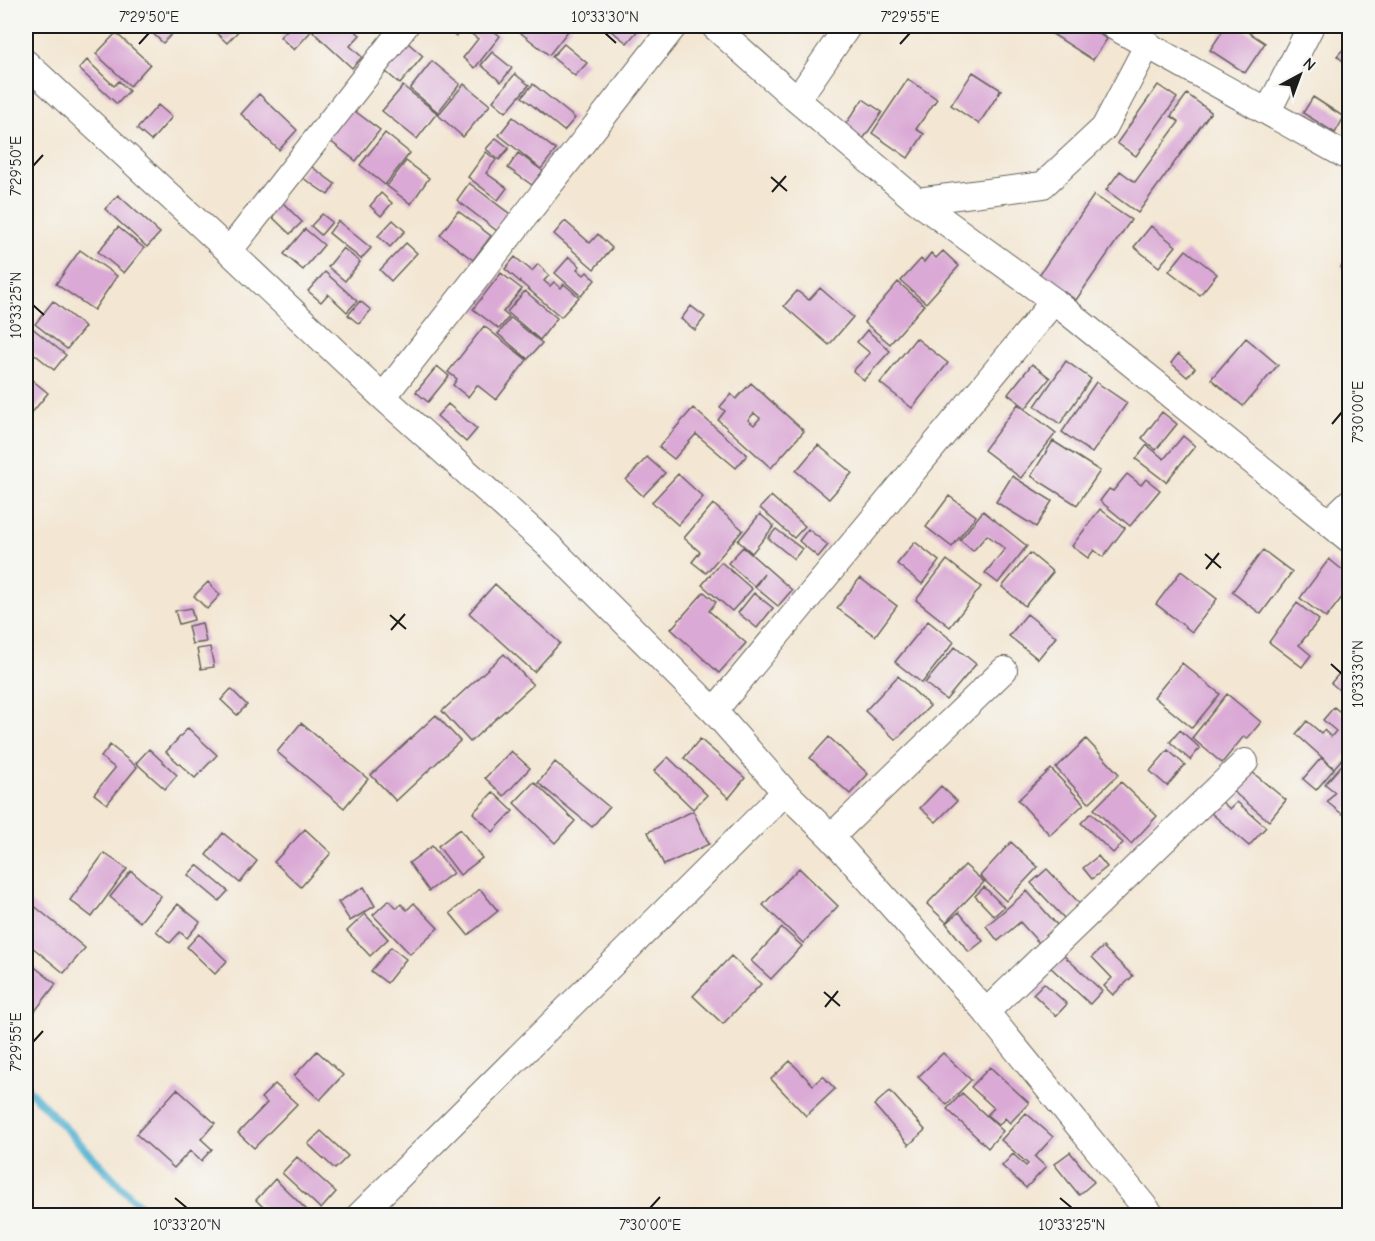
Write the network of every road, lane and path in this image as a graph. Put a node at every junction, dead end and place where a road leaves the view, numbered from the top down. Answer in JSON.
{"nodes":[{"id":1,"x":405,"y":26,"type":"edge"},
{"id":2,"x":674,"y":26,"type":"edge"},
{"id":3,"x":714,"y":26,"type":"edge"},
{"id":4,"x":848,"y":26,"type":"edge"},
{"id":5,"x":1113,"y":26,"type":"edge"},
{"id":6,"x":1311,"y":26,"type":"edge"},
{"id":7,"x":1148,"y":44,"type":"junction"},
{"id":8,"x":26,"y":63,"type":"edge"},
{"id":9,"x":797,"y":100,"type":"junction"},
{"id":10,"x":1268,"y":111,"type":"junction"},
{"id":11,"x":1350,"y":158,"type":"edge"},
{"id":12,"x":918,"y":201,"type":"junction"},
{"id":13,"x":229,"y":251,"type":"junction"},
{"id":14,"x":1054,"y":301,"type":"junction"},
{"id":15,"x":383,"y":396,"type":"junction"},
{"id":16,"x":1350,"y":501,"type":"edge"},
{"id":17,"x":1329,"y":522,"type":"junction"},
{"id":18,"x":1350,"y":540,"type":"edge"},
{"id":19,"x":1004,"y":670,"type":"dead end"},
{"id":20,"x":714,"y":711,"type":"junction"},
{"id":21,"x":1245,"y":762,"type":"dead end"},
{"id":22,"x":785,"y":792,"type":"junction"},
{"id":23,"x":831,"y":837,"type":"junction"},
{"id":24,"x":986,"y":1012,"type":"junction"},
{"id":25,"x":359,"y":1215,"type":"edge"},
{"id":26,"x":1152,"y":1215,"type":"edge"}],
"edges":[{"from":1,"to":13,"type":"street"},
{"from":2,"to":15,"type":"street"},
{"from":3,"to":9,"type":"street"},
{"from":4,"to":9,"type":"street"},
{"from":5,"to":7,"type":"street"},
{"from":6,"to":10,"type":"street"},
{"from":7,"to":10,"type":"street"},
{"from":7,"to":12,"type":"street"},
{"from":8,"to":13,"type":"street"},
{"from":9,"to":12,"type":"street"},
{"from":10,"to":11,"type":"street"},
{"from":12,"to":14,"type":"street"},
{"from":13,"to":15,"type":"street"},
{"from":14,"to":17,"type":"street"},
{"from":14,"to":20,"type":"street"},
{"from":15,"to":20,"type":"street"},
{"from":16,"to":17,"type":"street"},
{"from":17,"to":18,"type":"street"},
{"from":19,"to":23,"type":"street"},
{"from":20,"to":22,"type":"street"},
{"from":21,"to":24,"type":"street"},
{"from":22,"to":23,"type":"street"},
{"from":22,"to":25,"type":"street"},
{"from":23,"to":24,"type":"street"},
{"from":24,"to":26,"type":"street"}]}
